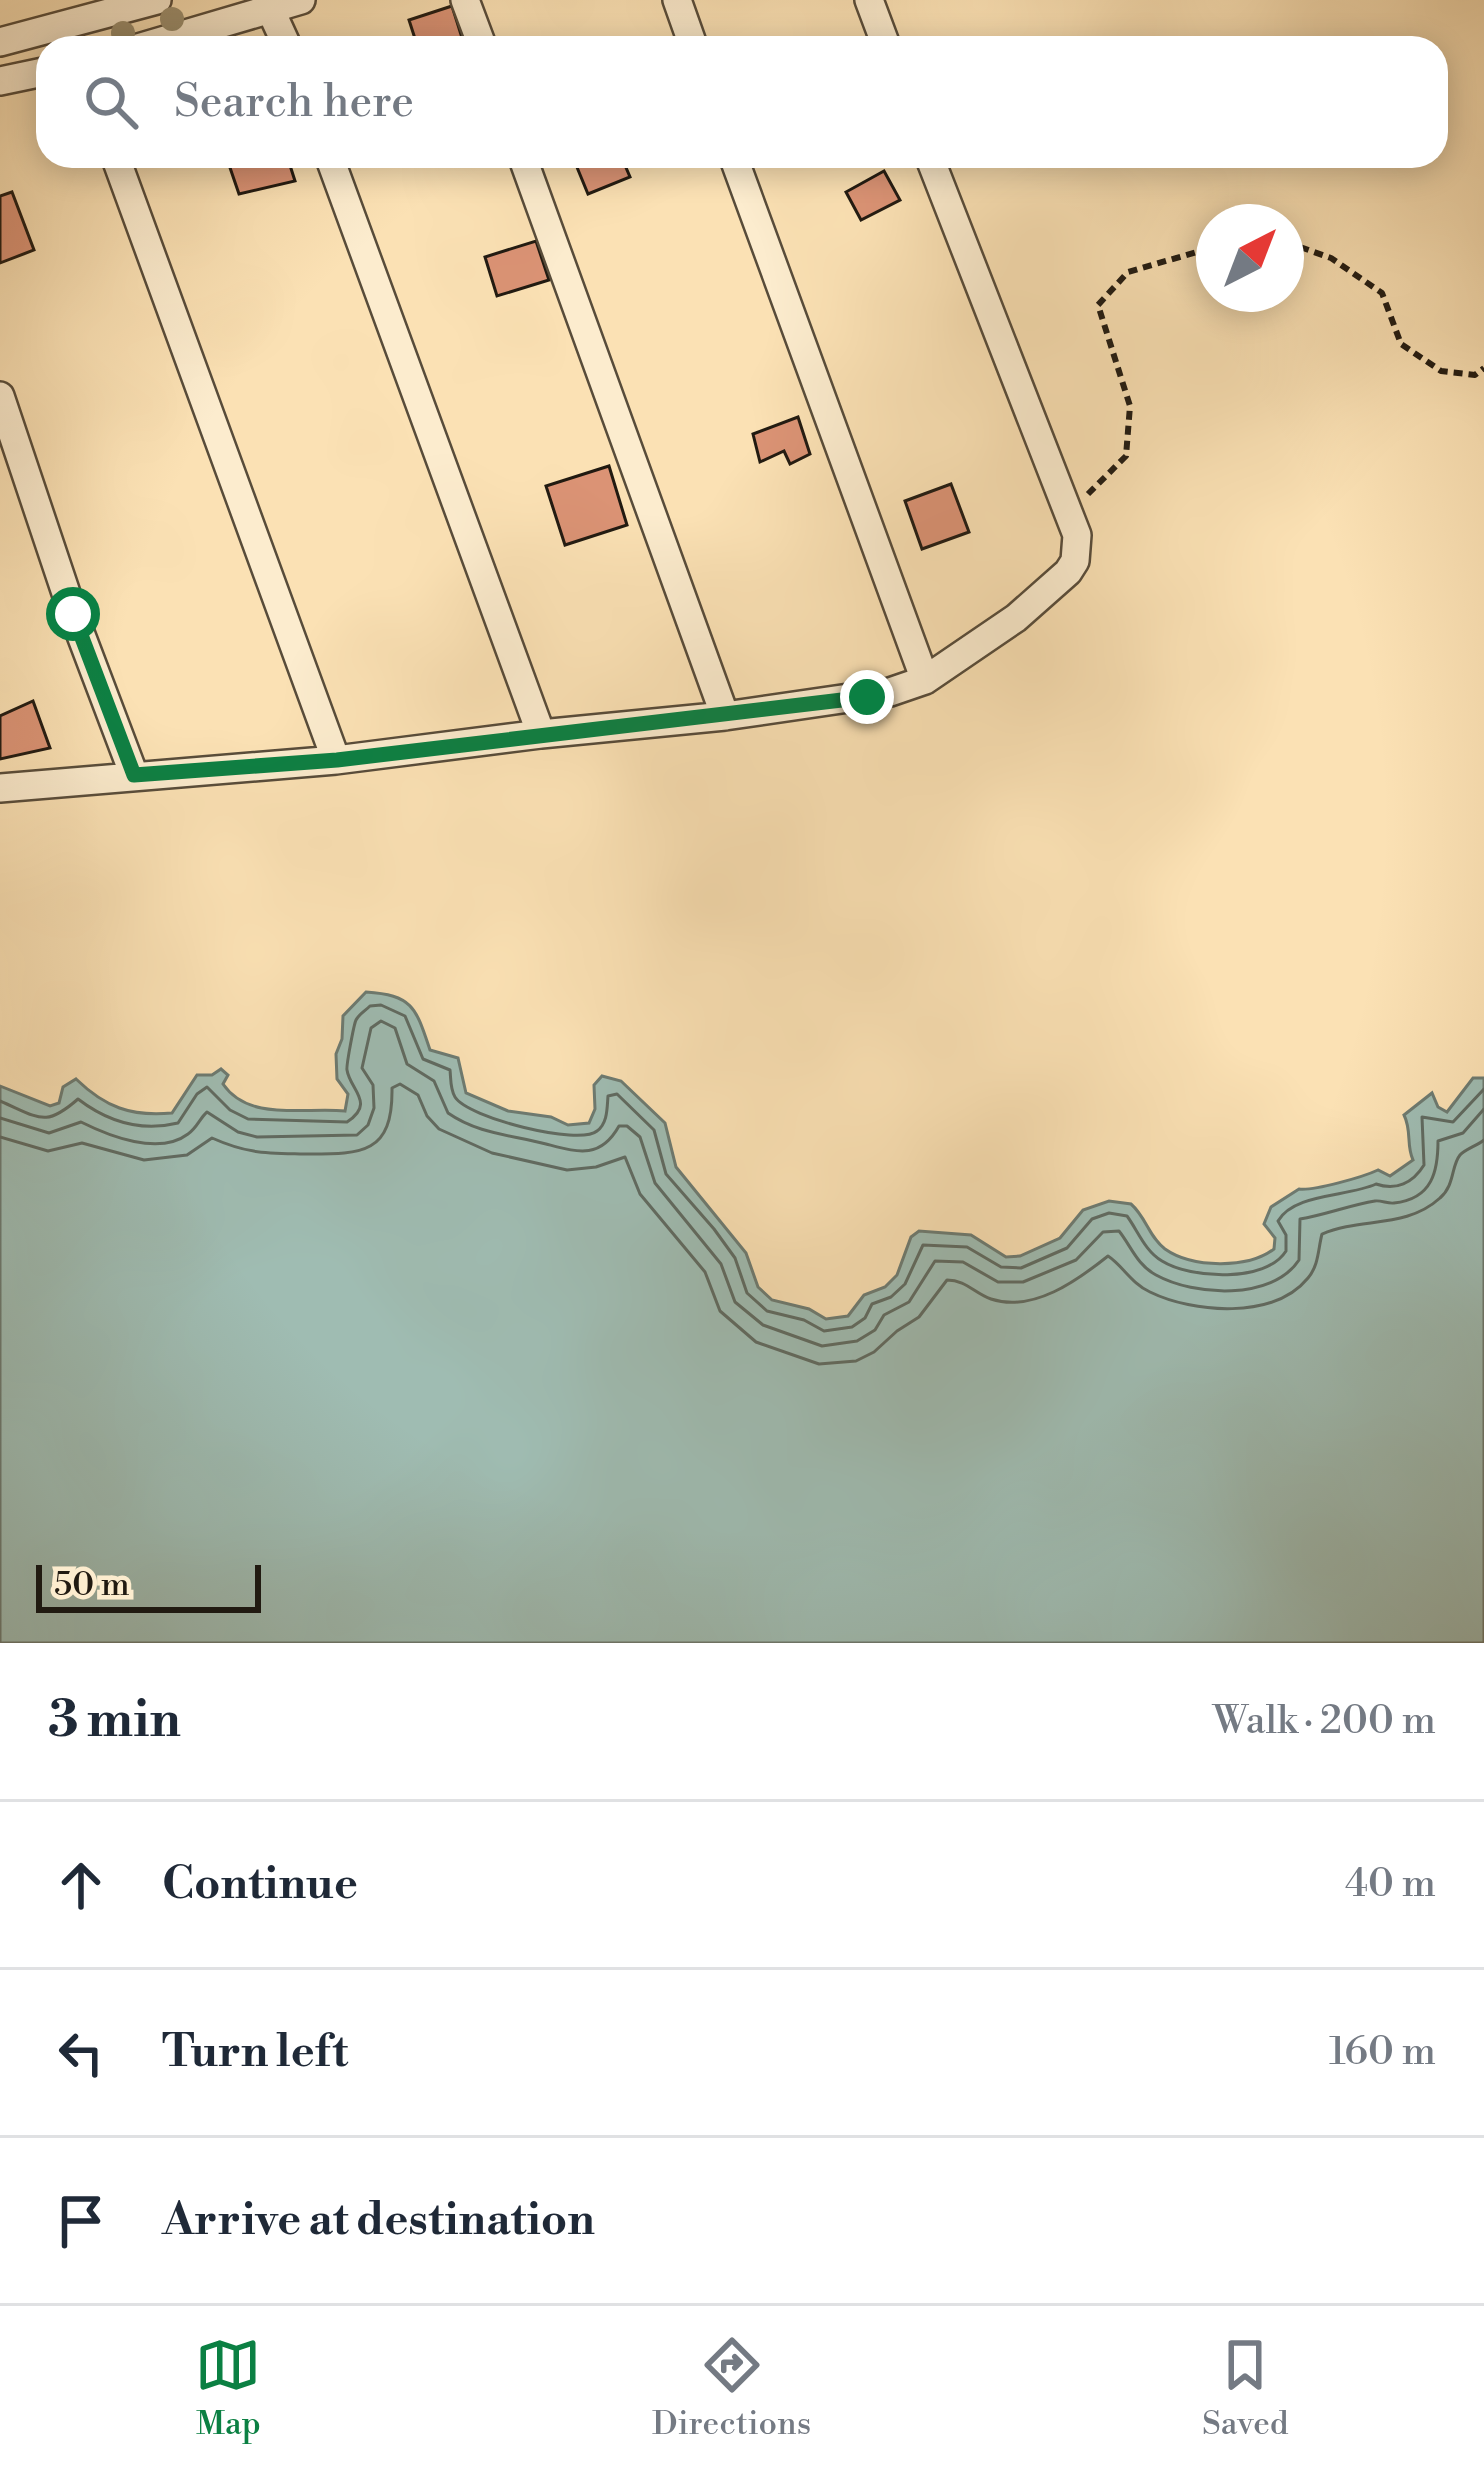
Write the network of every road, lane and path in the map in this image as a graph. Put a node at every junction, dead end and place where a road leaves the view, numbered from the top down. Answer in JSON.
{"nodes":[{"id":1,"x":157,"y":0,"type":"edge"},
{"id":2,"x":302,"y":0,"type":"edge"},
{"id":3,"x":465,"y":0,"type":"edge"},
{"id":4,"x":676,"y":0,"type":"edge"},
{"id":5,"x":869,"y":0,"type":"edge"},
{"id":6,"x":268,"y":6,"type":"edge"},
{"id":7,"x":175,"y":36,"type":"edge"},
{"id":8,"x":283,"y":36,"type":"edge"},
{"id":9,"x":478,"y":36,"type":"edge"},
{"id":10,"x":690,"y":36,"type":"edge"},
{"id":11,"x":882,"y":36,"type":"edge"},
{"id":12,"x":0,"y":42,"type":"edge"},
{"id":13,"x":36,"y":74,"type":"edge"},
{"id":14,"x":0,"y":81,"type":"edge"},
{"id":15,"x":119,"y":168,"type":"edge"},
{"id":16,"x":333,"y":168,"type":"edge"},
{"id":17,"x":526,"y":168,"type":"edge"},
{"id":18,"x":738,"y":168,"type":"edge"},
{"id":19,"x":934,"y":168,"type":"edge"},
{"id":20,"x":1304,"y":248,"type":"edge"},
{"id":21,"x":1196,"y":252,"type":"edge"},
{"id":22,"x":1484,"y":368,"type":"edge"},
{"id":23,"x":0,"y":396,"type":"edge"},
{"id":24,"x":1069,"y":514,"type":"junction"},
{"id":25,"x":925,"y":680,"type":"junction"},
{"id":26,"x":725,"y":716,"type":"junction"},
{"id":27,"x":541,"y":734,"type":"junction"},
{"id":28,"x":337,"y":760,"type":"junction"},
{"id":29,"x":134,"y":775,"type":"junction"},
{"id":30,"x":0,"y":788,"type":"edge"}],
"edges":[{"from":1,"to":12,"type":"street"},
{"from":2,"to":6,"type":"street"},
{"from":3,"to":9,"type":"street"},
{"from":4,"to":10,"type":"street"},
{"from":5,"to":11,"type":"street"},
{"from":6,"to":7,"type":"street"},
{"from":6,"to":8,"type":"street"},
{"from":13,"to":14,"type":"street"},
{"from":15,"to":28,"type":"street"},
{"from":16,"to":27,"type":"street"},
{"from":17,"to":26,"type":"street"},
{"from":18,"to":25,"type":"street"},
{"from":19,"to":24,"type":"street"},
{"from":20,"to":22,"type":"path"},
{"from":21,"to":24,"type":"path"},
{"from":23,"to":29,"type":"street"},
{"from":24,"to":25,"type":"street"},
{"from":25,"to":26,"type":"street"},
{"from":26,"to":27,"type":"street"},
{"from":27,"to":28,"type":"street"},
{"from":28,"to":29,"type":"street"},
{"from":29,"to":30,"type":"street"}]}
